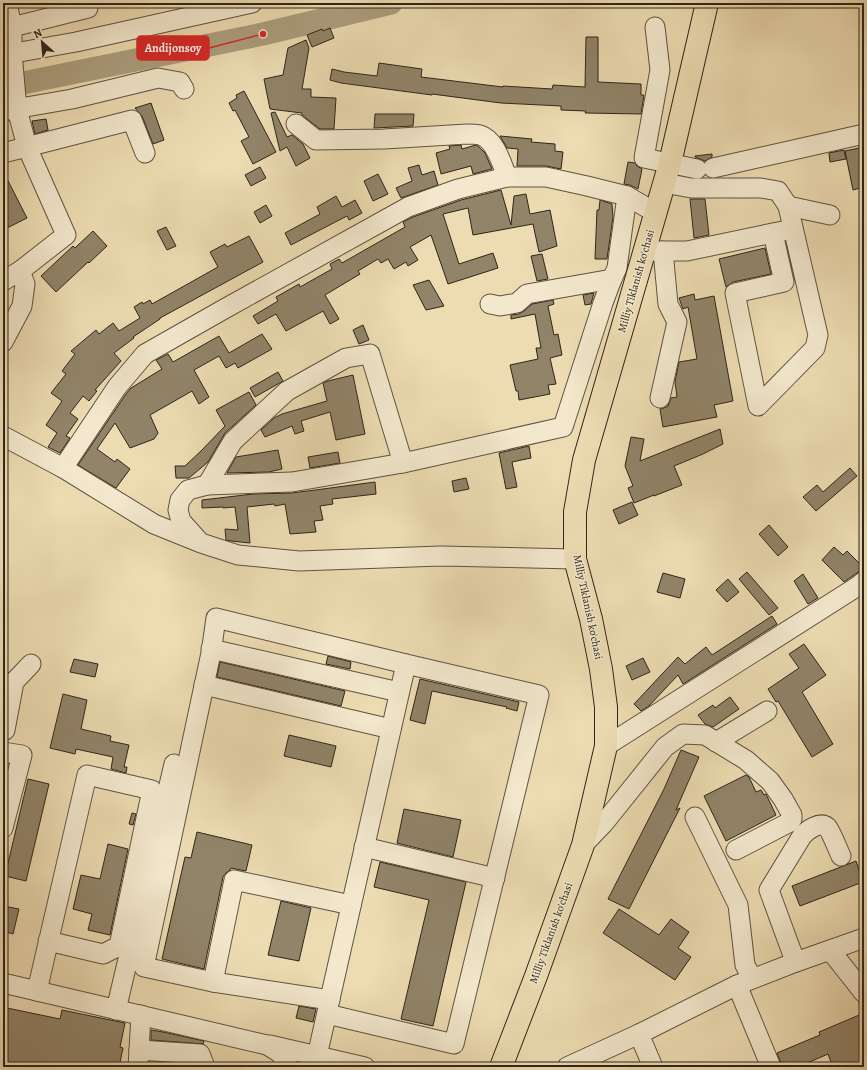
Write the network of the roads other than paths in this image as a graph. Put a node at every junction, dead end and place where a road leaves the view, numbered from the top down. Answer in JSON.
{"nodes":[{"id":1,"x":7,"y":3,"type":"edge"},
{"id":2,"x":252,"y":3,"type":"edge"},
{"id":3,"x":707,"y":3,"type":"edge"},
{"id":4,"x":88,"y":8,"type":"dead end"},
{"id":5,"x":12,"y":27,"type":"junction"},
{"id":6,"x":655,"y":27,"type":"dead end"},
{"id":7,"x":7,"y":54,"type":"edge"},
{"id":8,"x":184,"y":89,"type":"dead end"},
{"id":9,"x":10,"y":110,"type":"edge"},
{"id":10,"x":296,"y":124,"type":"dead end"},
{"id":11,"x":864,"y":134,"type":"edge"},
{"id":12,"x":27,"y":146,"type":"junction"},
{"id":13,"x":3,"y":153,"type":"edge"},
{"id":14,"x":145,"y":153,"type":"dead end"},
{"id":15,"x":667,"y":173,"type":"junction"},
{"id":16,"x":507,"y":177,"type":"junction"},
{"id":17,"x":627,"y":196,"type":"junction"},
{"id":18,"x":788,"y":206,"type":"junction"},
{"id":19,"x":656,"y":213,"type":"junction"},
{"id":20,"x":830,"y":215,"type":"dead end"},
{"id":21,"x":793,"y":229,"type":"junction"},
{"id":22,"x":773,"y":233,"type":"junction"},
{"id":23,"x":654,"y":251,"type":"junction"},
{"id":24,"x":20,"y":272,"type":"junction"},
{"id":25,"x":612,"y":279,"type":"junction"},
{"id":26,"x":3,"y":281,"type":"edge"},
{"id":27,"x":490,"y":304,"type":"dead end"},
{"id":28,"x":3,"y":342,"type":"edge"},
{"id":29,"x":660,"y":398,"type":"dead end"},
{"id":30,"x":3,"y":436,"type":"edge"},
{"id":31,"x":403,"y":463,"type":"junction"},
{"id":32,"x":64,"y":468,"type":"junction"},
{"id":33,"x":207,"y":485,"type":"junction"},
{"id":34,"x":201,"y":543,"type":"junction"},
{"id":35,"x":575,"y":559,"type":"junction"},
{"id":36,"x":864,"y":581,"type":"edge"},
{"id":37,"x":207,"y":648,"type":"junction"},
{"id":38,"x":31,"y":664,"type":"dead end"},
{"id":39,"x":406,"y":664,"type":"junction"},
{"id":40,"x":204,"y":685,"type":"junction"},
{"id":41,"x":399,"y":692,"type":"junction"},
{"id":42,"x":767,"y":711,"type":"dead end"},
{"id":43,"x":391,"y":729,"type":"junction"},
{"id":44,"x":3,"y":731,"type":"edge"},
{"id":45,"x":716,"y":742,"type":"junction"},
{"id":46,"x":606,"y":746,"type":"junction"},
{"id":47,"x":3,"y":752,"type":"edge"},
{"id":48,"x":695,"y":817,"type":"dead end"},
{"id":49,"x":3,"y":828,"type":"edge"},
{"id":50,"x":583,"y":845,"type":"junction"},
{"id":51,"x":364,"y":847,"type":"junction"},
{"id":52,"x":736,"y":850,"type":"dead end"},
{"id":53,"x":841,"y":856,"type":"dead end"},
{"id":54,"x":495,"y":878,"type":"junction"},
{"id":55,"x":351,"y":905,"type":"junction"},
{"id":56,"x":864,"y":938,"type":"edge"},
{"id":57,"x":48,"y":941,"type":"junction"},
{"id":58,"x":830,"y":950,"type":"junction"},
{"id":59,"x":796,"y":962,"type":"junction"},
{"id":60,"x":212,"y":982,"type":"junction"},
{"id":61,"x":744,"y":982,"type":"junction"},
{"id":62,"x":3,"y":983,"type":"edge"},
{"id":63,"x":37,"y":991,"type":"junction"},
{"id":64,"x":864,"y":993,"type":"edge"},
{"id":65,"x":328,"y":1007,"type":"junction"},
{"id":66,"x":116,"y":1010,"type":"junction"},
{"id":67,"x":141,"y":1016,"type":"junction"},
{"id":68,"x":640,"y":1034,"type":"junction"},
{"id":69,"x":267,"y":1045,"type":"junction"},
{"id":70,"x":317,"y":1056,"type":"junction"},
{"id":71,"x":138,"y":1058,"type":"edge"},
{"id":72,"x":205,"y":1067,"type":"edge"},
{"id":73,"x":289,"y":1067,"type":"edge"},
{"id":74,"x":365,"y":1067,"type":"edge"},
{"id":75,"x":500,"y":1067,"type":"edge"},
{"id":76,"x":567,"y":1067,"type":"edge"},
{"id":77,"x":653,"y":1067,"type":"edge"},
{"id":78,"x":771,"y":1067,"type":"edge"}],
"edges":[{"from":1,"to":5,"type":"street"},
{"from":2,"to":7,"type":"street"},
{"from":3,"to":15,"type":"main road","name":"Milliy Tiklanish ko'chasi"},
{"from":4,"to":5,"type":"street"},
{"from":5,"to":7,"type":"street"},
{"from":6,"to":15,"type":"street"},
{"from":7,"to":9,"type":"street"},
{"from":8,"to":9,"type":"street"},
{"from":9,"to":12,"type":"street"},
{"from":10,"to":16,"type":"street"},
{"from":11,"to":15,"type":"street"},
{"from":12,"to":13,"type":"street"},
{"from":12,"to":14,"type":"street"},
{"from":12,"to":24,"type":"street"},
{"from":15,"to":18,"type":"street"},
{"from":15,"to":19,"type":"main road","name":"Milliy Tiklanish ko'chasi"},
{"from":16,"to":17,"type":"street"},
{"from":16,"to":32,"type":"street"},
{"from":17,"to":19,"type":"street"},
{"from":17,"to":25,"type":"street"},
{"from":18,"to":20,"type":"street"},
{"from":18,"to":21,"type":"street"},
{"from":19,"to":23,"type":"main road","name":"Milliy Tiklanish ko'chasi"},
{"from":21,"to":22,"type":"street"},
{"from":21,"to":22,"type":"street"},
{"from":22,"to":23,"type":"street"},
{"from":23,"to":29,"type":"street"},
{"from":23,"to":35,"type":"main road","name":"Milliy Tiklanish ko'chasi"},
{"from":24,"to":26,"type":"street"},
{"from":24,"to":28,"type":"street"},
{"from":25,"to":27,"type":"street"},
{"from":25,"to":31,"type":"street"},
{"from":30,"to":32,"type":"street"},
{"from":31,"to":33,"type":"street"},
{"from":31,"to":33,"type":"street"},
{"from":32,"to":34,"type":"street"},
{"from":33,"to":34,"type":"street"},
{"from":34,"to":35,"type":"street"},
{"from":35,"to":46,"type":"main road","name":"Milliy Tiklanish ko'chasi"},
{"from":36,"to":46,"type":"street"},
{"from":37,"to":39,"type":"street"},
{"from":37,"to":40,"type":"street"},
{"from":37,"to":41,"type":"street"},
{"from":37,"to":66,"type":"street"},
{"from":38,"to":44,"type":"street"},
{"from":39,"to":41,"type":"street"},
{"from":39,"to":54,"type":"street"},
{"from":40,"to":43,"type":"street"},
{"from":40,"to":60,"type":"street"},
{"from":41,"to":43,"type":"street"},
{"from":42,"to":45,"type":"street"},
{"from":43,"to":51,"type":"street"},
{"from":45,"to":50,"type":"street"},
{"from":45,"to":52,"type":"street"},
{"from":46,"to":50,"type":"main road","name":"Milliy Tiklanish ko'chasi"},
{"from":47,"to":49,"type":"street"},
{"from":48,"to":61,"type":"street"},
{"from":50,"to":75,"type":"main road","name":"Milliy Tiklanish ko'chasi"},
{"from":51,"to":54,"type":"street"},
{"from":51,"to":55,"type":"street"},
{"from":53,"to":59,"type":"street"},
{"from":54,"to":65,"type":"street"},
{"from":55,"to":60,"type":"street"},
{"from":55,"to":65,"type":"street"},
{"from":56,"to":58,"type":"street"},
{"from":57,"to":57,"type":"street"},
{"from":57,"to":63,"type":"street"},
{"from":58,"to":59,"type":"street"},
{"from":58,"to":64,"type":"street"},
{"from":59,"to":61,"type":"street"},
{"from":60,"to":65,"type":"street"},
{"from":61,"to":68,"type":"street"},
{"from":61,"to":78,"type":"street"},
{"from":62,"to":63,"type":"street"},
{"from":63,"to":66,"type":"street"},
{"from":65,"to":70,"type":"street"},
{"from":66,"to":67,"type":"street"},
{"from":67,"to":69,"type":"street"},
{"from":67,"to":71,"type":"street"},
{"from":68,"to":76,"type":"street"},
{"from":68,"to":77,"type":"street"},
{"from":69,"to":70,"type":"street"},
{"from":69,"to":73,"type":"street"},
{"from":70,"to":74,"type":"street"},
{"from":71,"to":72,"type":"street"}]}
